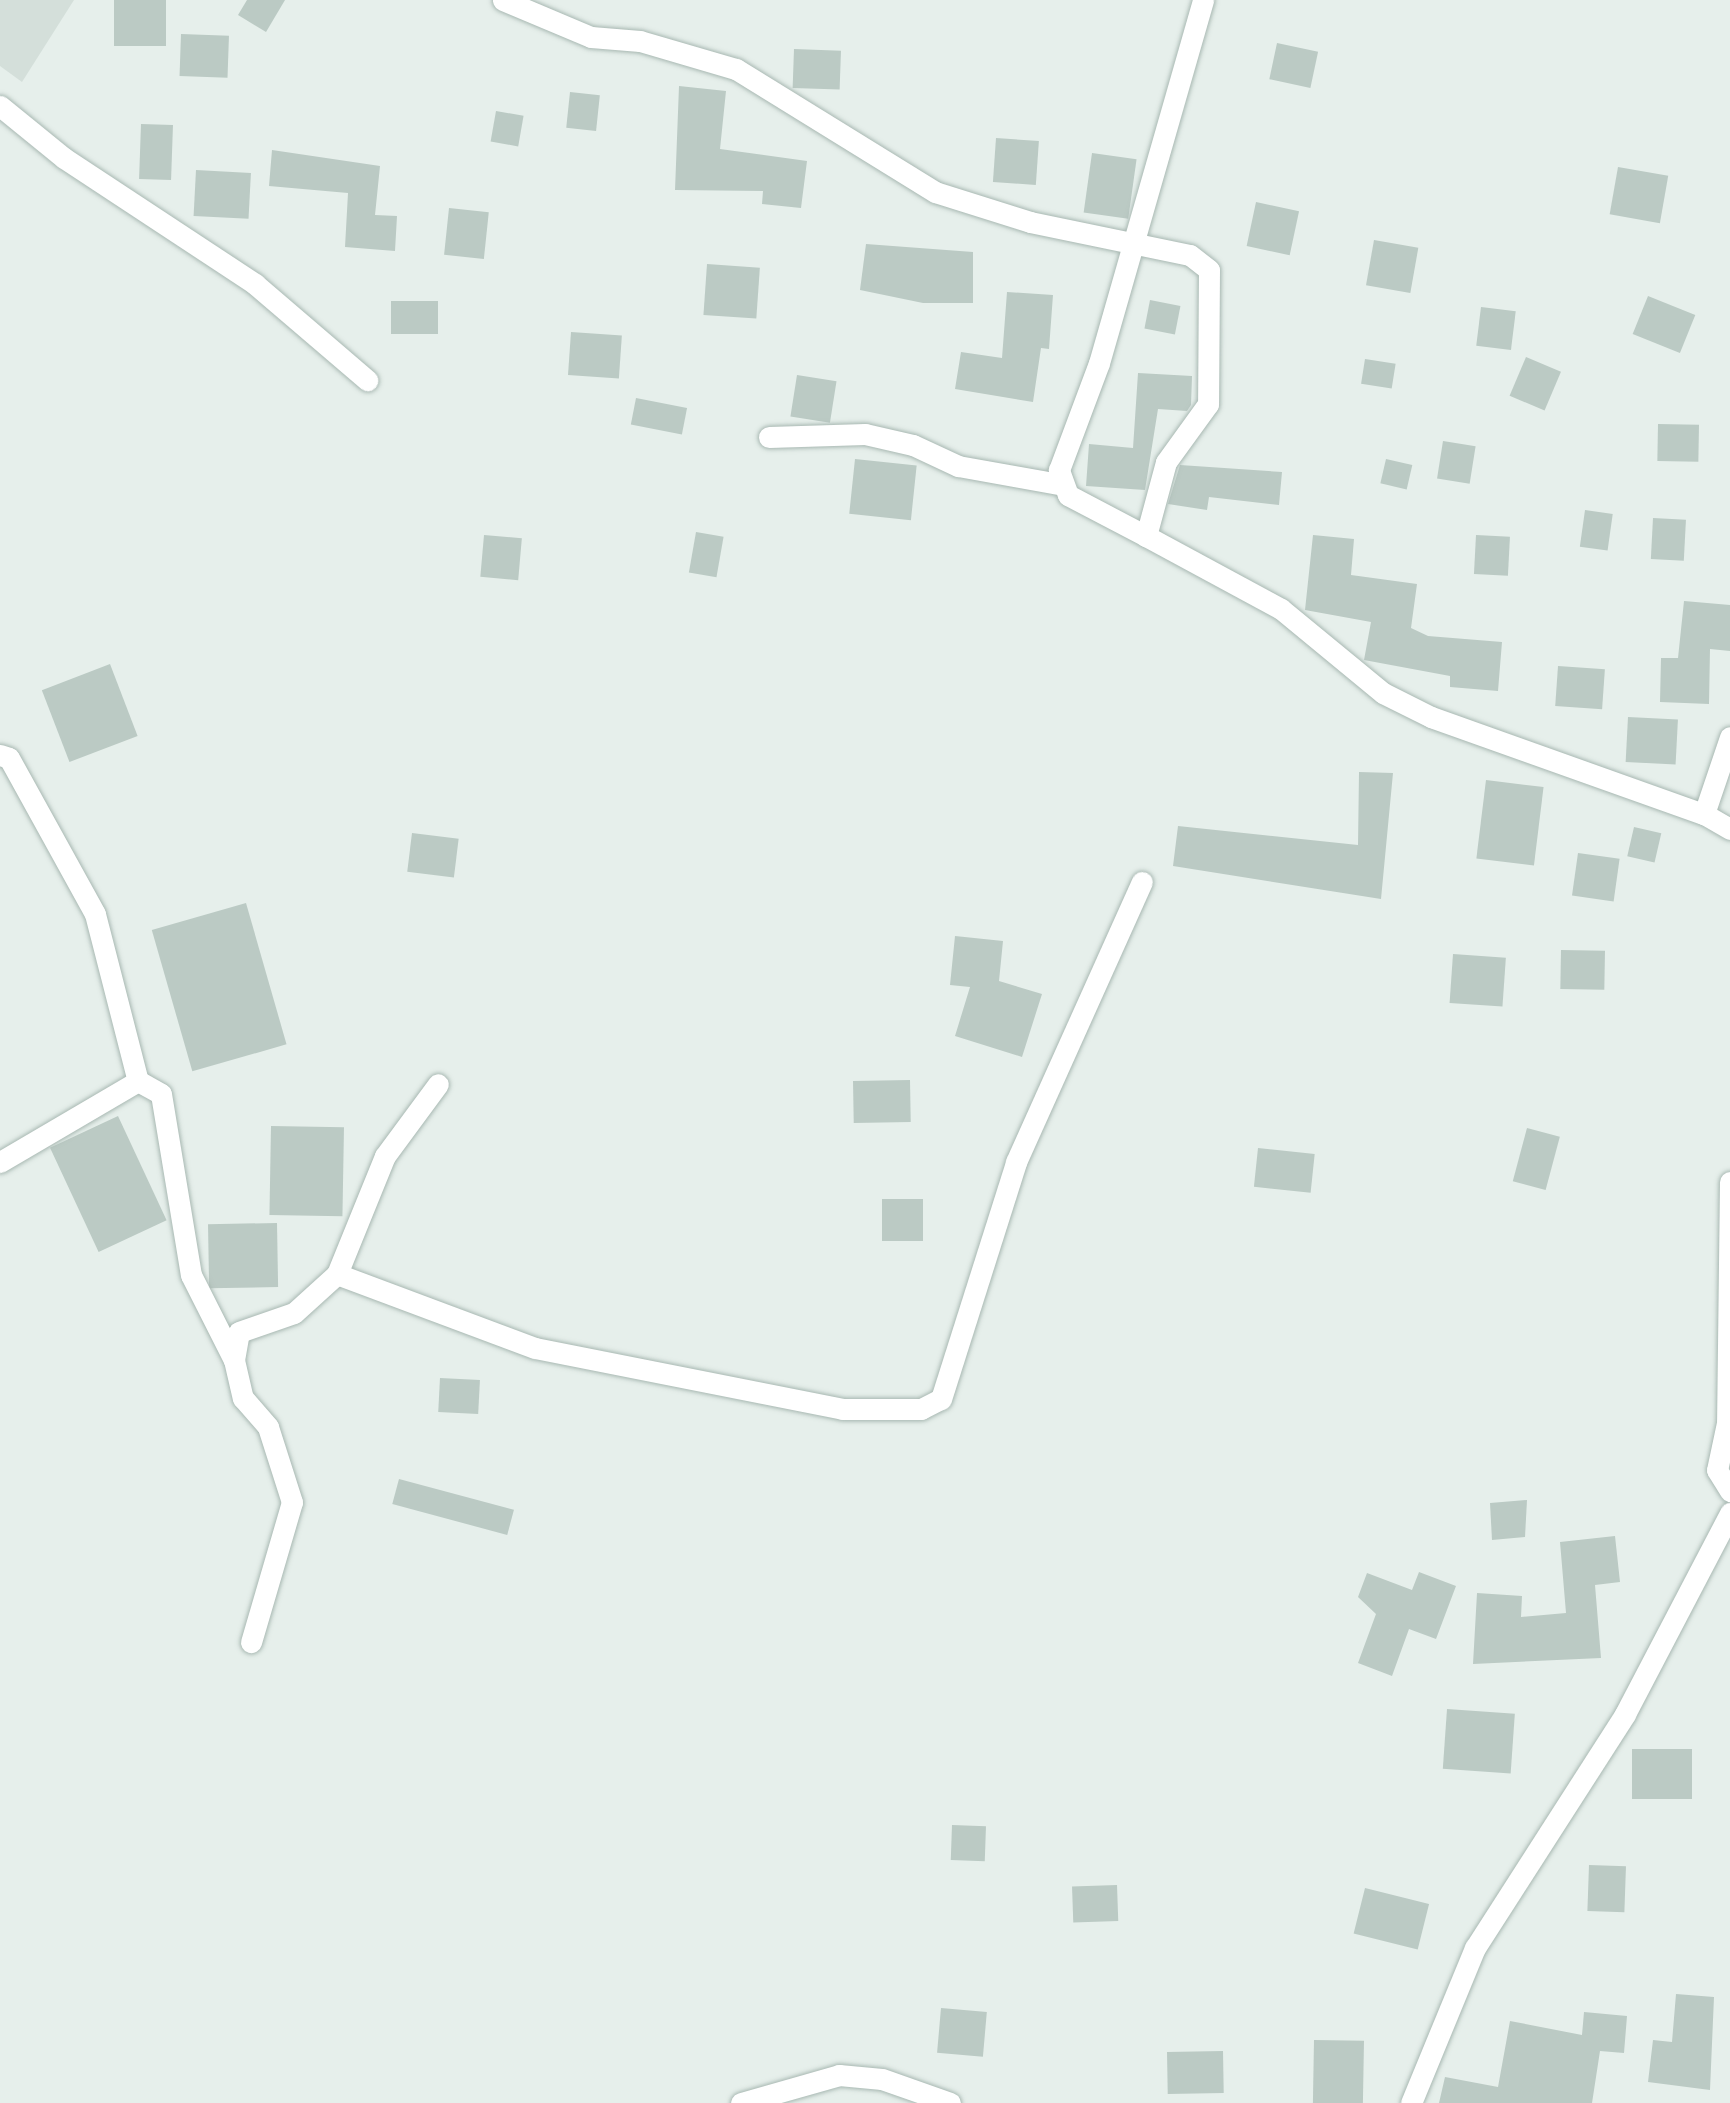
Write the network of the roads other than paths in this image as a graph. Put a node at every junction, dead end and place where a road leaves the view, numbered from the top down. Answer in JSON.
{"nodes":[{"id":1,"x":503,"y":0,"type":"edge"},
{"id":2,"x":1203,"y":0,"type":"edge"},
{"id":3,"x":0,"y":107,"type":"edge"},
{"id":4,"x":1133,"y":242,"type":"junction"},
{"id":5,"x":367,"y":380,"type":"dead end"},
{"id":6,"x":769,"y":437,"type":"dead end"},
{"id":7,"x":1059,"y":484,"type":"junction"},
{"id":8,"x":1146,"y":536,"type":"junction"},
{"id":9,"x":1730,"y":737,"type":"edge"},
{"id":10,"x":0,"y":754,"type":"edge"},
{"id":11,"x":1704,"y":814,"type":"junction"},
{"id":12,"x":1730,"y":829,"type":"edge"},
{"id":13,"x":1142,"y":882,"type":"dead end"},
{"id":14,"x":138,"y":1082,"type":"junction"},
{"id":15,"x":438,"y":1084,"type":"dead end"},
{"id":16,"x":0,"y":1162,"type":"edge"},
{"id":17,"x":1730,"y":1182,"type":"edge"},
{"id":18,"x":337,"y":1274,"type":"junction"},
{"id":19,"x":234,"y":1360,"type":"junction"},
{"id":20,"x":1730,"y":1491,"type":"edge"},
{"id":21,"x":1730,"y":1513,"type":"edge"},
{"id":22,"x":251,"y":1642,"type":"dead end"},
{"id":23,"x":741,"y":2103,"type":"edge"},
{"id":24,"x":950,"y":2103,"type":"edge"},
{"id":25,"x":1410,"y":2103,"type":"edge"}],
"edges":[{"from":1,"to":4,"type":"street"},
{"from":2,"to":4,"type":"street"},
{"from":3,"to":5,"type":"street"},
{"from":4,"to":7,"type":"street"},
{"from":4,"to":8,"type":"street"},
{"from":6,"to":7,"type":"street"},
{"from":7,"to":8,"type":"street"},
{"from":8,"to":11,"type":"street"},
{"from":9,"to":11,"type":"street"},
{"from":10,"to":14,"type":"street"},
{"from":11,"to":12,"type":"street"},
{"from":13,"to":18,"type":"street"},
{"from":14,"to":16,"type":"street"},
{"from":14,"to":19,"type":"street"},
{"from":15,"to":18,"type":"street"},
{"from":17,"to":20,"type":"street"},
{"from":18,"to":19,"type":"street"},
{"from":19,"to":22,"type":"street"},
{"from":21,"to":25,"type":"street"},
{"from":23,"to":24,"type":"street"}]}
